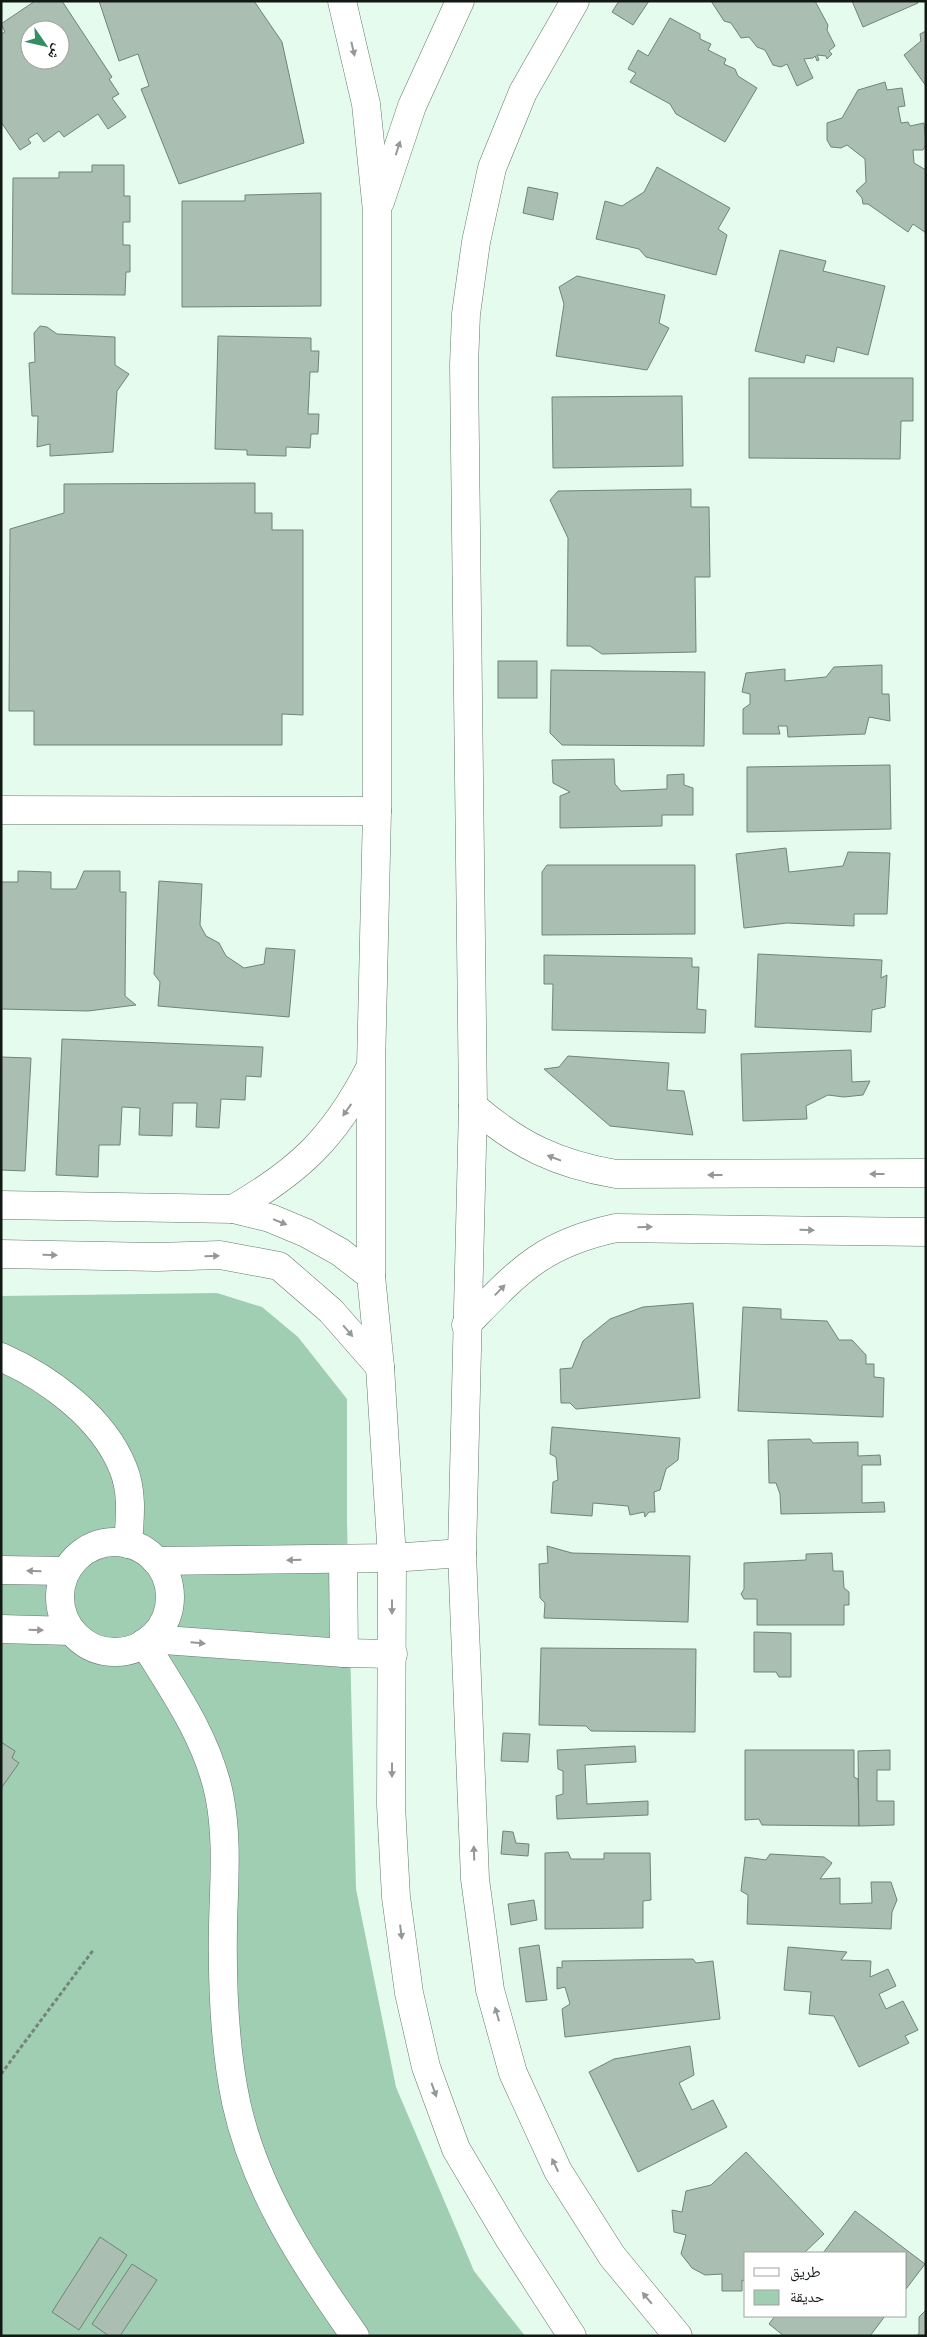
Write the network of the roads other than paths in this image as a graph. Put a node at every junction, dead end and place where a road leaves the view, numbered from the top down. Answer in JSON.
{"nodes":[{"id":1,"x":342,"y":1,"type":"edge"},
{"id":2,"x":460,"y":1,"type":"edge"},
{"id":3,"x":575,"y":1,"type":"edge"},
{"id":4,"x":377,"y":211,"type":"junction"},
{"id":5,"x":1,"y":810,"type":"edge"},
{"id":6,"x":378,"y":811,"type":"junction"},
{"id":7,"x":371,"y":1067,"type":"junction"},
{"id":8,"x":473,"y":1106,"type":"junction"},
{"id":9,"x":926,"y":1173,"type":"edge"},
{"id":10,"x":1,"y":1204,"type":"edge"},
{"id":11,"x":233,"y":1209,"type":"junction"},
{"id":12,"x":926,"y":1232,"type":"edge"},
{"id":13,"x":1,"y":1254,"type":"edge"},
{"id":14,"x":371,"y":1276,"type":"junction"},
{"id":15,"x":466,"y":1325,"type":"junction"},
{"id":16,"x":1,"y":1357,"type":"edge"},
{"id":17,"x":380,"y":1367,"type":"junction"},
{"id":18,"x":128,"y":1544,"type":"junction"},
{"id":19,"x":462,"y":1553,"type":"junction"},
{"id":20,"x":392,"y":1558,"type":"junction"},
{"id":21,"x":343,"y":1559,"type":"junction"},
{"id":22,"x":156,"y":1561,"type":"junction"},
{"id":23,"x":1,"y":1570,"type":"edge"},
{"id":24,"x":66,"y":1571,"type":"junction"},
{"id":25,"x":1,"y":1629,"type":"edge"},
{"id":26,"x":71,"y":1631,"type":"junction"},
{"id":27,"x":147,"y":1641,"type":"junction"},
{"id":28,"x":344,"y":1653,"type":"junction"},
{"id":29,"x":392,"y":1654,"type":"junction"},
{"id":30,"x":355,"y":2336,"type":"edge"},
{"id":31,"x":572,"y":2336,"type":"edge"},
{"id":32,"x":678,"y":2336,"type":"edge"}],
"edges":[{"from":1,"to":4,"type":"street","one_way":true},
{"from":4,"to":2,"type":"street","one_way":true},
{"from":3,"to":8,"type":"street"},
{"from":4,"to":6,"type":"street"},
{"from":5,"to":6,"type":"street"},
{"from":6,"to":7,"type":"street"},
{"from":7,"to":11,"type":"street","one_way":true},
{"from":7,"to":14,"type":"street"},
{"from":9,"to":8,"type":"street","one_way":true},
{"from":8,"to":15,"type":"street"},
{"from":10,"to":11,"type":"street"},
{"from":11,"to":14,"type":"street","one_way":true},
{"from":15,"to":12,"type":"street","one_way":true},
{"from":13,"to":17,"type":"street","one_way":true},
{"from":14,"to":17,"type":"street"},
{"from":15,"to":19,"type":"street"},
{"from":16,"to":18,"type":"street"},
{"from":17,"to":20,"type":"street"},
{"from":18,"to":22,"type":"street"},
{"from":18,"to":24,"type":"street"},
{"from":19,"to":20,"type":"street"},
{"from":32,"to":19,"type":"street","one_way":true},
{"from":20,"to":21,"type":"street"},
{"from":20,"to":29,"type":"street","one_way":true},
{"from":21,"to":22,"type":"street","one_way":true},
{"from":21,"to":28,"type":"street"},
{"from":22,"to":27,"type":"street"},
{"from":24,"to":23,"type":"street","one_way":true},
{"from":24,"to":26,"type":"street"},
{"from":25,"to":26,"type":"street","one_way":true},
{"from":26,"to":27,"type":"street"},
{"from":27,"to":28,"type":"street","one_way":true},
{"from":27,"to":30,"type":"street"},
{"from":28,"to":29,"type":"street"},
{"from":29,"to":31,"type":"street","one_way":true}]}
